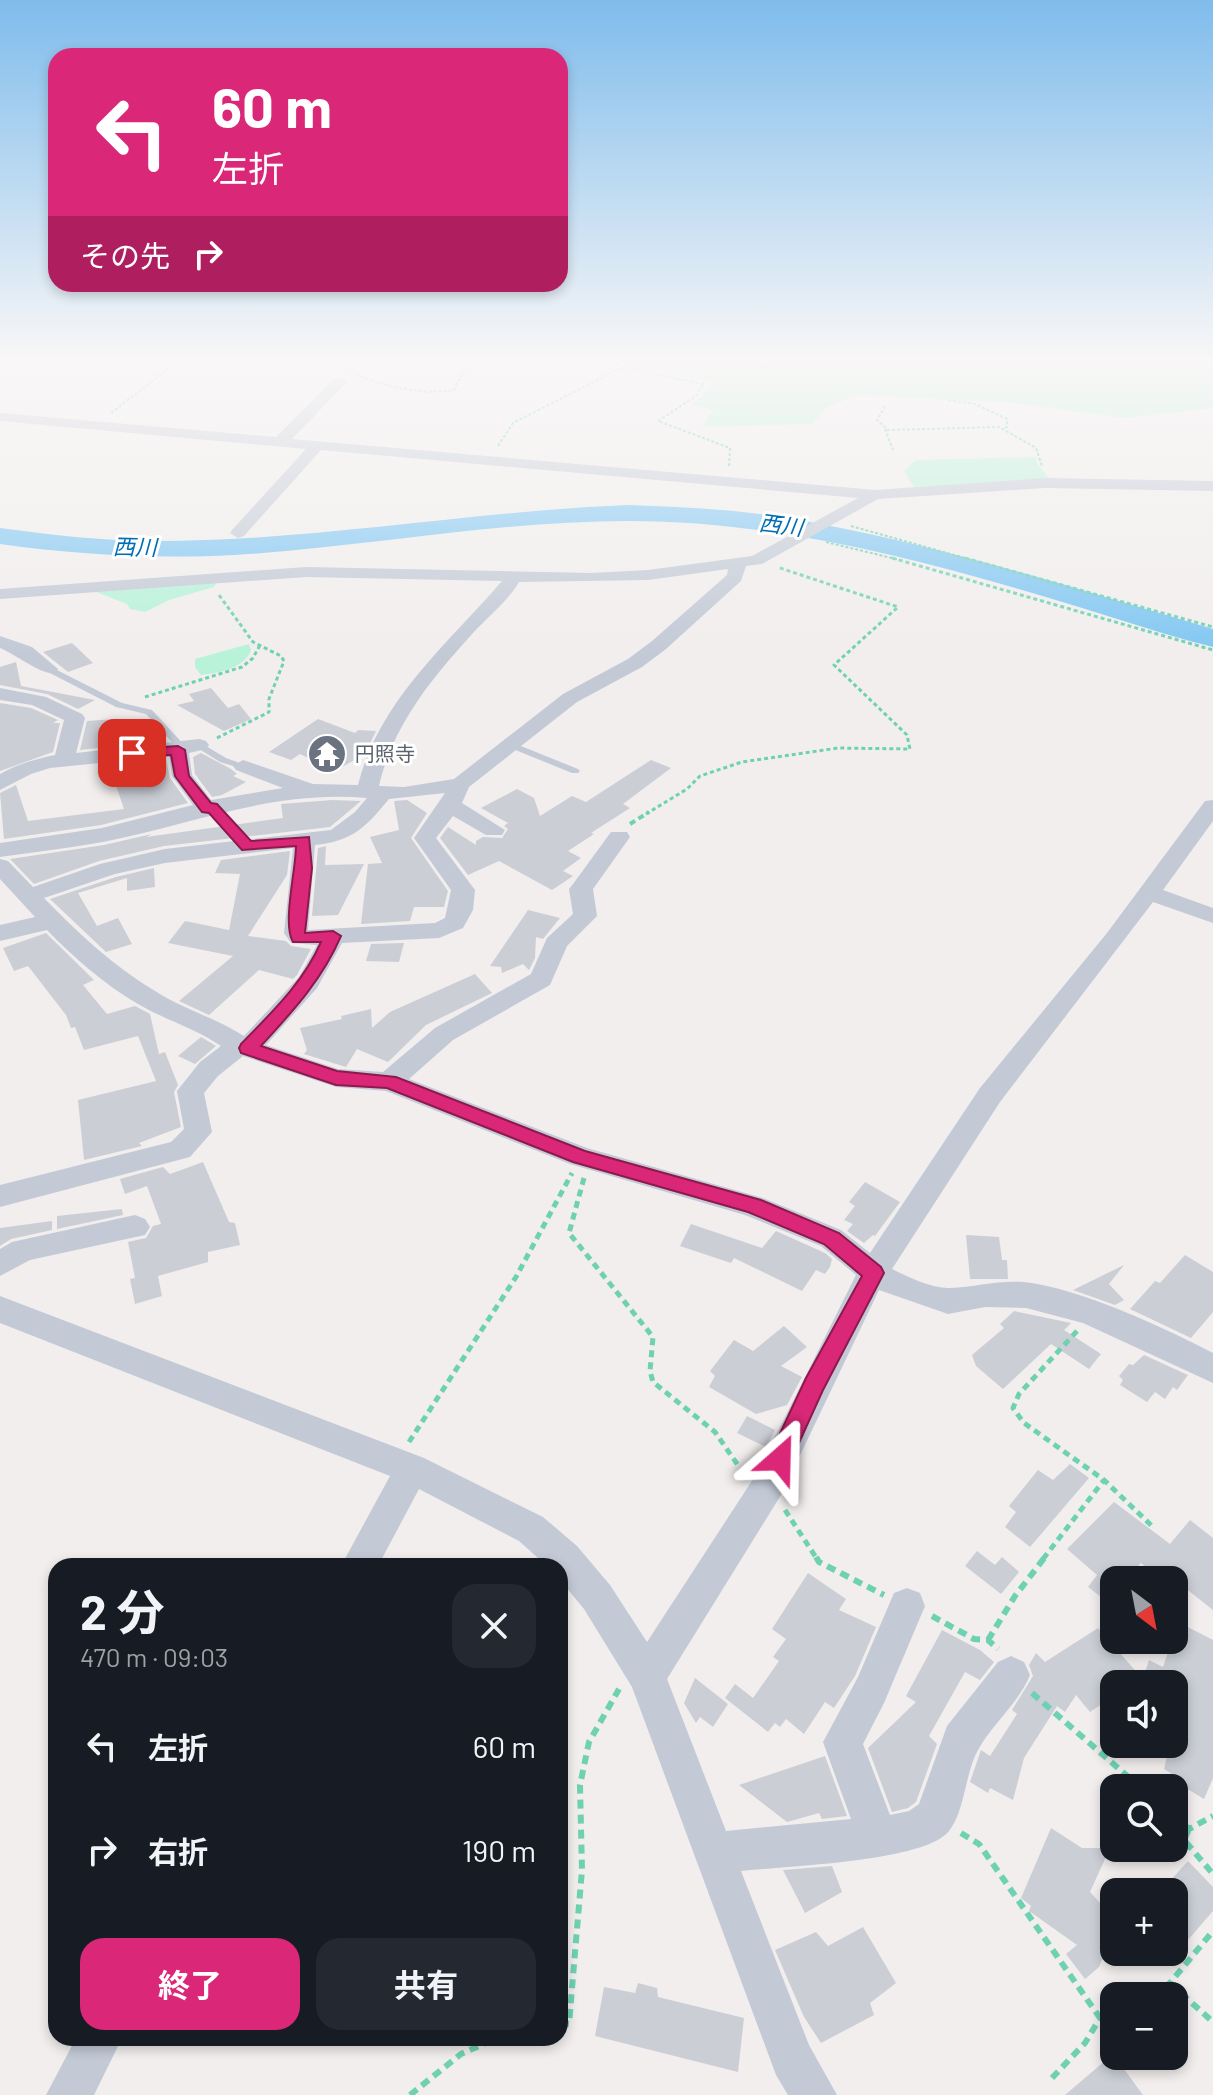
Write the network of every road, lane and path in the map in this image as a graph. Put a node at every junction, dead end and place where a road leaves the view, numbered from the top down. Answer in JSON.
{"nodes":[{"id":1,"x":306,"y":458,"type":"edge"},
{"id":2,"x":474,"y":458,"type":"edge"},
{"id":3,"x":731,"y":458,"type":"edge"},
{"id":4,"x":1038,"y":458,"type":"edge"},
{"id":5,"x":489,"y":459,"type":"joint"},
{"id":6,"x":723,"y":480,"type":"junction"},
{"id":7,"x":1058,"y":482,"type":"junction"},
{"id":8,"x":1213,"y":486,"type":"edge"},
{"id":9,"x":875,"y":495,"type":"junction"},
{"id":10,"x":827,"y":521,"type":"junction"},
{"id":11,"x":238,"y":533,"type":"dead end"},
{"id":12,"x":797,"y":538,"type":"junction"},
{"id":13,"x":747,"y":562,"type":"junction"},
{"id":14,"x":228,"y":576,"type":"junction"},
{"id":15,"x":511,"y":577,"type":"junction"},
{"id":16,"x":0,"y":594,"type":"edge"},
{"id":17,"x":1213,"y":627,"type":"edge"},
{"id":18,"x":0,"y":642,"type":"edge"},
{"id":19,"x":260,"y":645,"type":"junction"},
{"id":20,"x":1213,"y":650,"type":"edge"},
{"id":21,"x":49,"y":669,"type":"joint"},
{"id":22,"x":0,"y":694,"type":"edge"},
{"id":23,"x":119,"y":705,"type":"junction"},
{"id":24,"x":511,"y":745,"type":"junction"},
{"id":25,"x":186,"y":748,"type":"junction"},
{"id":26,"x":65,"y":760,"type":"junction"},
{"id":27,"x":243,"y":766,"type":"joint"},
{"id":28,"x":575,"y":771,"type":"dead end"},
{"id":29,"x":0,"y":784,"type":"edge"},
{"id":30,"x":309,"y":790,"type":"junction"},
{"id":31,"x":374,"y":793,"type":"junction"},
{"id":32,"x":455,"y":794,"type":"junction"},
{"id":33,"x":1213,"y":806,"type":"edge"},
{"id":34,"x":210,"y":808,"type":"junction"},
{"id":35,"x":494,"y":830,"type":"dead end"},
{"id":36,"x":619,"y":837,"type":"joint"},
{"id":37,"x":304,"y":840,"type":"junction"},
{"id":38,"x":247,"y":846,"type":"junction"},
{"id":39,"x":0,"y":850,"type":"edge"},
{"id":40,"x":0,"y":866,"type":"edge"},
{"id":41,"x":1150,"y":893,"type":"junction"},
{"id":42,"x":28,"y":896,"type":"junction"},
{"id":43,"x":1213,"y":916,"type":"edge"},
{"id":44,"x":52,"y":921,"type":"junction"},
{"id":45,"x":0,"y":933,"type":"edge"},
{"id":46,"x":333,"y":936,"type":"junction"},
{"id":47,"x":243,"y":1047,"type":"junction"},
{"id":48,"x":389,"y":1082,"type":"junction"},
{"id":49,"x":579,"y":1160,"type":"junction"},
{"id":50,"x":0,"y":1196,"type":"edge"},
{"id":51,"x":135,"y":1227,"type":"dead end"},
{"id":52,"x":0,"y":1264,"type":"edge"},
{"id":53,"x":874,"y":1273,"type":"junction"},
{"id":54,"x":0,"y":1309,"type":"edge"},
{"id":55,"x":1089,"y":1312,"type":"junction"},
{"id":56,"x":1213,"y":1369,"type":"edge"},
{"id":57,"x":404,"y":1466,"type":"junction"},
{"id":58,"x":1104,"y":1480,"type":"junction"},
{"id":59,"x":764,"y":1491,"type":"junction"},
{"id":60,"x":1154,"y":1528,"type":"dead end"},
{"id":61,"x":363,"y":1558,"type":"edge"},
{"id":62,"x":564,"y":1558,"type":"edge"},
{"id":63,"x":568,"y":1563,"type":"edge"},
{"id":64,"x":907,"y":1606,"type":"junction"},
{"id":65,"x":988,"y":1640,"type":"junction"},
{"id":66,"x":644,"y":1671,"type":"junction"},
{"id":67,"x":1011,"y":1675,"type":"junction"},
{"id":68,"x":1125,"y":1774,"type":"edge"},
{"id":69,"x":1213,"y":1816,"type":"edge"},
{"id":70,"x":935,"y":1817,"type":"junction"},
{"id":71,"x":1189,"y":1829,"type":"joint"},
{"id":72,"x":878,"y":1836,"type":"junction"},
{"id":73,"x":714,"y":1853,"type":"junction"},
{"id":74,"x":1213,"y":1874,"type":"edge"},
{"id":75,"x":1213,"y":1931,"type":"edge"},
{"id":76,"x":1171,"y":1982,"type":"edge"},
{"id":77,"x":1188,"y":1999,"type":"edge"},
{"id":78,"x":1100,"y":2018,"type":"joint"},
{"id":79,"x":1213,"y":2022,"type":"edge"},
{"id":80,"x":568,"y":2024,"type":"edge"},
{"id":81,"x":96,"y":2046,"type":"edge"},
{"id":82,"x":479,"y":2046,"type":"edge"},
{"id":83,"x":1052,"y":2078,"type":"dead end"},
{"id":84,"x":69,"y":2095,"type":"edge"},
{"id":85,"x":410,"y":2095,"type":"edge"},
{"id":86,"x":814,"y":2095,"type":"edge"}],
"edges":[{"from":1,"to":11,"type":"street"},
{"from":2,"to":5,"type":"street"},
{"from":3,"to":6,"type":"path"},
{"from":4,"to":7,"type":"path"},
{"from":5,"to":6,"type":"street"},
{"from":6,"to":9,"type":"street"},
{"from":7,"to":8,"type":"street"},
{"from":7,"to":9,"type":"street"},
{"from":9,"to":10,"type":"street"},
{"from":10,"to":12,"type":"street"},
{"from":10,"to":17,"type":"path"},
{"from":12,"to":13,"type":"street"},
{"from":12,"to":20,"type":"path"},
{"from":13,"to":15,"type":"street"},
{"from":13,"to":24,"type":"street"},
{"from":13,"to":36,"type":"path"},
{"from":14,"to":15,"type":"street"},
{"from":14,"to":16,"type":"street"},
{"from":14,"to":19,"type":"path"},
{"from":15,"to":31,"type":"street"},
{"from":18,"to":21,"type":"street"},
{"from":19,"to":23,"type":"path"},
{"from":19,"to":25,"type":"path"},
{"from":21,"to":23,"type":"lane"},
{"from":22,"to":26,"type":"street"},
{"from":23,"to":25,"type":"lane"},
{"from":24,"to":28,"type":"lane"},
{"from":24,"to":32,"type":"street"},
{"from":25,"to":26,"type":"street"},
{"from":25,"to":27,"type":"lane"},
{"from":25,"to":34,"type":"street"},
{"from":26,"to":29,"type":"street"},
{"from":27,"to":30,"type":"street"},
{"from":30,"to":31,"type":"street"},
{"from":30,"to":34,"type":"street"},
{"from":31,"to":32,"type":"street"},
{"from":31,"to":37,"type":"street"},
{"from":32,"to":35,"type":"street"},
{"from":32,"to":46,"type":"street"},
{"from":33,"to":41,"type":"street"},
{"from":34,"to":38,"type":"street"},
{"from":34,"to":39,"type":"street"},
{"from":36,"to":48,"type":"street"},
{"from":37,"to":38,"type":"street"},
{"from":37,"to":46,"type":"street"},
{"from":38,"to":42,"type":"street"},
{"from":40,"to":42,"type":"street"},
{"from":41,"to":43,"type":"street"},
{"from":41,"to":53,"type":"street"},
{"from":42,"to":44,"type":"street"},
{"from":44,"to":45,"type":"street"},
{"from":44,"to":47,"type":"street"},
{"from":46,"to":47,"type":"street"},
{"from":47,"to":48,"type":"street"},
{"from":47,"to":50,"type":"street"},
{"from":48,"to":49,"type":"street"},
{"from":49,"to":53,"type":"street"},
{"from":49,"to":57,"type":"path"},
{"from":49,"to":59,"type":"path"},
{"from":51,"to":52,"type":"street"},
{"from":53,"to":55,"type":"street"},
{"from":53,"to":59,"type":"street"},
{"from":54,"to":57,"type":"street"},
{"from":55,"to":56,"type":"street"},
{"from":55,"to":58,"type":"path"},
{"from":57,"to":61,"type":"street"},
{"from":57,"to":62,"type":"street"},
{"from":58,"to":60,"type":"path"},
{"from":58,"to":65,"type":"path"},
{"from":59,"to":64,"type":"path"},
{"from":59,"to":66,"type":"street"},
{"from":63,"to":66,"type":"street"},
{"from":64,"to":65,"type":"path"},
{"from":64,"to":72,"type":"street"},
{"from":65,"to":67,"type":"path"},
{"from":66,"to":73,"type":"street"},
{"from":66,"to":80,"type":"path"},
{"from":67,"to":68,"type":"path"},
{"from":67,"to":70,"type":"street"},
{"from":69,"to":71,"type":"path"},
{"from":70,"to":72,"type":"street"},
{"from":70,"to":78,"type":"path"},
{"from":71,"to":74,"type":"path"},
{"from":72,"to":73,"type":"street"},
{"from":73,"to":86,"type":"street"},
{"from":75,"to":76,"type":"path"},
{"from":77,"to":79,"type":"path"},
{"from":78,"to":83,"type":"path"},
{"from":81,"to":84,"type":"street"},
{"from":82,"to":85,"type":"path"}]}
